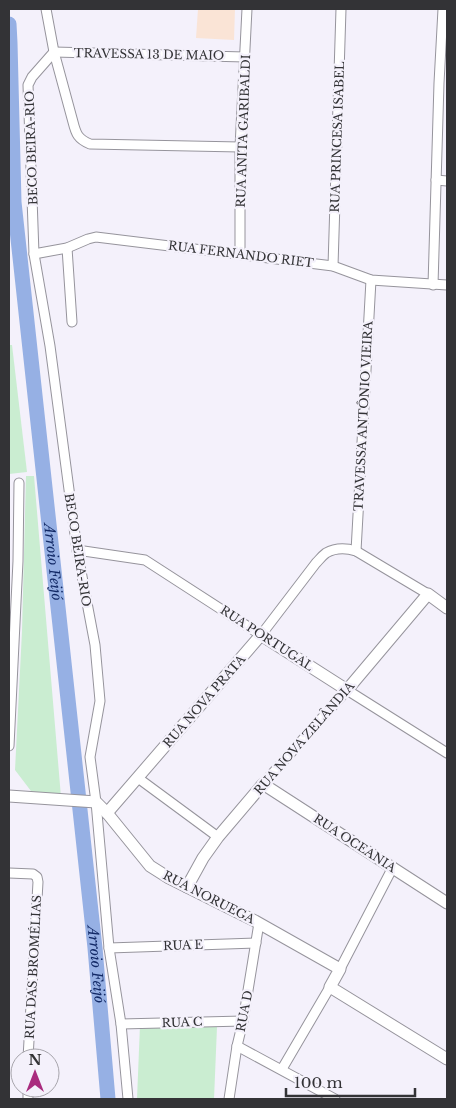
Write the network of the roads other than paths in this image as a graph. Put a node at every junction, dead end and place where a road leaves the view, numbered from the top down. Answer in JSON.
{"nodes":[{"id":1,"x":46,"y":9,"type":"edge"},
{"id":2,"x":247,"y":9,"type":"edge"},
{"id":3,"x":341,"y":9,"type":"edge"},
{"id":4,"x":443,"y":9,"type":"edge"},
{"id":5,"x":54,"y":52,"type":"junction"},
{"id":6,"x":245,"y":57,"type":"junction"},
{"id":7,"x":443,"y":84,"type":"edge"},
{"id":8,"x":240,"y":147,"type":"junction"},
{"id":9,"x":436,"y":180,"type":"junction"},
{"id":10,"x":447,"y":181,"type":"edge"},
{"id":11,"x":67,"y":248,"type":"junction"},
{"id":12,"x":34,"y":254,"type":"junction"},
{"id":13,"x":240,"y":254,"type":"junction"},
{"id":14,"x":333,"y":266,"type":"junction"},
{"id":15,"x":371,"y":280,"type":"junction"},
{"id":16,"x":433,"y":285,"type":"junction"},
{"id":17,"x":447,"y":285,"type":"edge"},
{"id":18,"x":72,"y":322,"type":"dead end"},
{"id":19,"x":19,"y":484,"type":"dead end"},
{"id":20,"x":77,"y":550,"type":"junction"},
{"id":21,"x":356,"y":552,"type":"junction"},
{"id":22,"x":14,"y":560,"type":"edge"},
{"id":23,"x":428,"y":594,"type":"junction"},
{"id":24,"x":447,"y":608,"type":"edge"},
{"id":25,"x":261,"y":635,"type":"junction"},
{"id":26,"x":11,"y":678,"type":"edge"},
{"id":27,"x":347,"y":690,"type":"junction"},
{"id":28,"x":9,"y":746,"type":"edge"},
{"id":29,"x":447,"y":753,"type":"edge"},
{"id":30,"x":138,"y":778,"type":"junction"},
{"id":31,"x":263,"y":784,"type":"junction"},
{"id":32,"x":9,"y":796,"type":"edge"},
{"id":33,"x":93,"y":802,"type":"junction"},
{"id":34,"x":107,"y":813,"type":"junction"},
{"id":35,"x":218,"y":837,"type":"junction"},
{"id":36,"x":393,"y":867,"type":"junction"},
{"id":37,"x":9,"y":873,"type":"edge"},
{"id":38,"x":187,"y":887,"type":"junction"},
{"id":39,"x":447,"y":903,"type":"edge"},
{"id":40,"x":259,"y":924,"type":"junction"},
{"id":41,"x":256,"y":943,"type":"junction"},
{"id":42,"x":109,"y":948,"type":"junction"},
{"id":43,"x":340,"y":969,"type":"junction"},
{"id":44,"x":330,"y":987,"type":"junction"},
{"id":45,"x":243,"y":1020,"type":"junction"},
{"id":46,"x":121,"y":1024,"type":"junction"},
{"id":47,"x":237,"y":1046,"type":"junction"},
{"id":48,"x":29,"y":1048,"type":"edge"},
{"id":49,"x":447,"y":1059,"type":"edge"},
{"id":50,"x":282,"y":1070,"type":"junction"},
{"id":51,"x":128,"y":1099,"type":"edge"},
{"id":52,"x":229,"y":1099,"type":"edge"},
{"id":53,"x":335,"y":1099,"type":"edge"}],
"edges":[{"from":1,"to":5,"type":"street"},
{"from":2,"to":6,"type":"street","name":"RUA ANITA GARIBALDI"},
{"from":3,"to":14,"type":"street","name":"RUA PRINCESA ISABEL"},
{"from":4,"to":7,"type":"street"},
{"from":5,"to":6,"type":"street","name":"TRAVESSA 13 DE MAIO"},
{"from":5,"to":8,"type":"street"},
{"from":5,"to":12,"type":"street","name":"BECO BEIRA-RIO"},
{"from":6,"to":8,"type":"street","name":"RUA ANITA GARIBALDI"},
{"from":7,"to":9,"type":"street"},
{"from":8,"to":13,"type":"street","name":"RUA ANITA GARIBALDI"},
{"from":9,"to":10,"type":"street"},
{"from":9,"to":16,"type":"street"},
{"from":11,"to":12,"type":"street","name":"RUA FERNANDO RIET"},
{"from":11,"to":13,"type":"street","name":"RUA FERNANDO RIET"},
{"from":11,"to":18,"type":"street"},
{"from":12,"to":20,"type":"street","name":"BECO BEIRA-RIO"},
{"from":13,"to":14,"type":"street","name":"RUA FERNANDO RIET"},
{"from":14,"to":15,"type":"street","name":"RUA FERNANDO RIET"},
{"from":15,"to":16,"type":"street","name":"RUA FERNANDO RIET"},
{"from":15,"to":21,"type":"street","name":"TRAVESSA ANTÔNIO VIEIRA"},
{"from":16,"to":17,"type":"street","name":"RUA FERNANDO RIET"},
{"from":19,"to":22,"type":"street"},
{"from":20,"to":25,"type":"street","name":"RUA PORTUGAL"},
{"from":20,"to":33,"type":"street","name":"BECO BEIRA-RIO"},
{"from":21,"to":23,"type":"street"},
{"from":21,"to":25,"type":"street","name":"RUA NOVA PRATA"},
{"from":22,"to":26,"type":"street"},
{"from":23,"to":24,"type":"street"},
{"from":23,"to":27,"type":"street","name":"RUA NOVA ZELÂNDIA"},
{"from":25,"to":27,"type":"street","name":"RUA PORTUGAL"},
{"from":25,"to":30,"type":"street","name":"RUA NOVA PRATA"},
{"from":26,"to":28,"type":"street"},
{"from":27,"to":29,"type":"street","name":"RUA PORTUGAL"},
{"from":27,"to":31,"type":"street","name":"RUA NOVA ZELÂNDIA"},
{"from":30,"to":34,"type":"street","name":"RUA NOVA PRATA"},
{"from":30,"to":35,"type":"street"},
{"from":31,"to":35,"type":"street","name":"RUA NOVA ZELÂNDIA"},
{"from":31,"to":36,"type":"street","name":"RUA OCEANIA"},
{"from":32,"to":33,"type":"street"},
{"from":33,"to":34,"type":"street","name":"RUA NORUEGA"},
{"from":33,"to":42,"type":"street","name":"BECO BEIRA-RIO"},
{"from":34,"to":38,"type":"street","name":"RUA NORUEGA"},
{"from":35,"to":38,"type":"street","name":"RUA NOVA ZELÂNDIA"},
{"from":36,"to":39,"type":"street","name":"RUA OCEANIA"},
{"from":36,"to":43,"type":"street"},
{"from":37,"to":48,"type":"street","name":"RUA DAS BROMÉLIAS"},
{"from":38,"to":40,"type":"street","name":"RUA NORUEGA"},
{"from":40,"to":41,"type":"street","name":"RUA D"},
{"from":40,"to":43,"type":"street","name":"RUA NORUEGA"},
{"from":41,"to":42,"type":"street","name":"RUA E"},
{"from":41,"to":45,"type":"street","name":"RUA D"},
{"from":42,"to":46,"type":"street","name":"BECO BEIRA-RIO"},
{"from":43,"to":44,"type":"street"},
{"from":44,"to":49,"type":"street"},
{"from":44,"to":50,"type":"street"},
{"from":45,"to":46,"type":"street","name":"RUA C"},
{"from":45,"to":47,"type":"street","name":"RUA D"},
{"from":46,"to":51,"type":"street","name":"BECO BEIRA-RIO"},
{"from":47,"to":50,"type":"street"},
{"from":47,"to":52,"type":"street","name":"RUA D"},
{"from":50,"to":53,"type":"street"}]}
